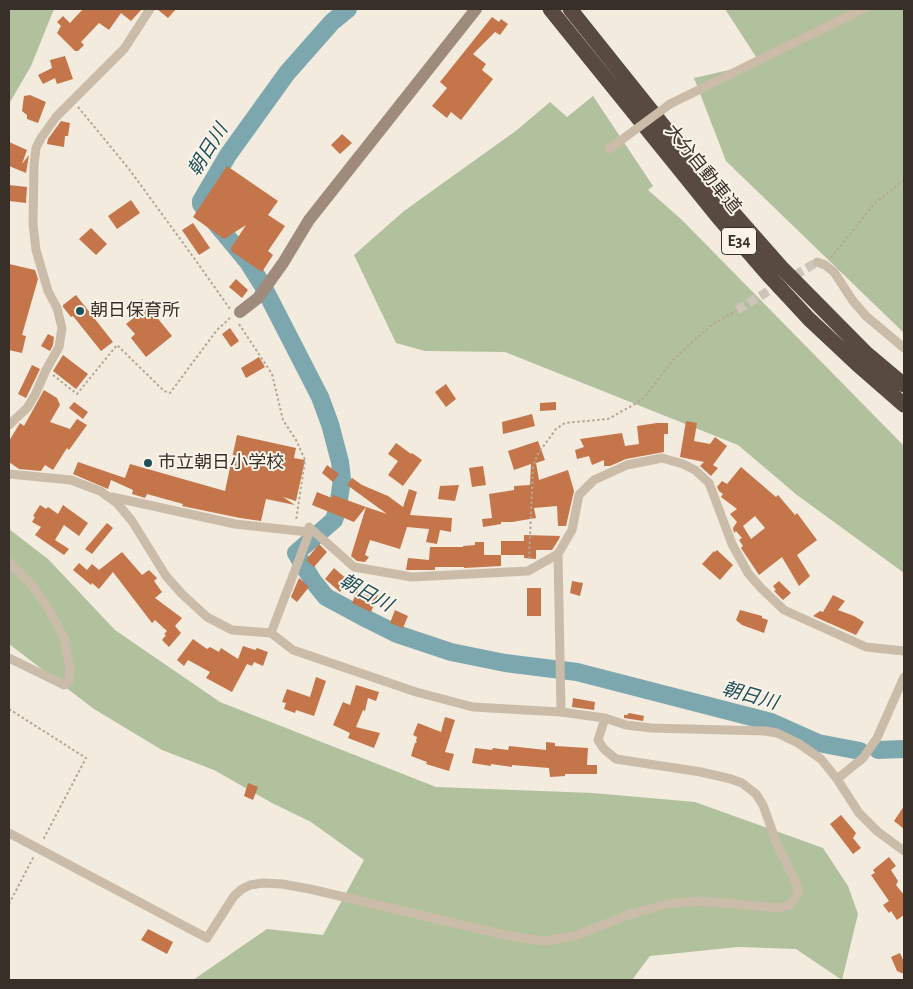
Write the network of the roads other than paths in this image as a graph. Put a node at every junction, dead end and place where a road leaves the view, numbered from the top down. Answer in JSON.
{"nodes":[{"id":1,"x":150,"y":9,"type":"edge"},
{"id":2,"x":476,"y":9,"type":"edge"},
{"id":3,"x":550,"y":9,"type":"edge"},
{"id":4,"x":570,"y":9,"type":"edge"},
{"id":5,"x":864,"y":9,"type":"edge"},
{"id":6,"x":609,"y":149,"type":"dead end"},
{"id":7,"x":821,"y":263,"type":"road end"},
{"id":8,"x":237,"y":314,"type":"road end"},
{"id":9,"x":904,"y":348,"type":"edge"},
{"id":10,"x":904,"y":385,"type":"edge"},
{"id":11,"x":904,"y":405,"type":"edge"},
{"id":12,"x":9,"y":425,"type":"edge"},
{"id":13,"x":9,"y":474,"type":"edge"},
{"id":14,"x":105,"y":496,"type":"junction"},
{"id":15,"x":308,"y":532,"type":"junction"},
{"id":16,"x":558,"y":554,"type":"junction"},
{"id":17,"x":9,"y":562,"type":"edge"},
{"id":18,"x":271,"y":633,"type":"junction"},
{"id":19,"x":904,"y":651,"type":"edge"},
{"id":20,"x":9,"y":658,"type":"edge"},
{"id":21,"x":904,"y":677,"type":"edge"},
{"id":22,"x":560,"y":712,"type":"junction"},
{"id":23,"x":605,"y":718,"type":"junction"},
{"id":24,"x":837,"y":779,"type":"junction"},
{"id":25,"x":9,"y":833,"type":"edge"},
{"id":26,"x":904,"y":851,"type":"edge"}],
"edges":[{"from":1,"to":12,"type":"street"},
{"from":2,"to":8,"type":"street"},
{"from":3,"to":11,"type":"highway","name":"大分自動車道","number":"E34"},
{"from":4,"to":10,"type":"highway","name":"大分自動車道","number":"E34"},
{"from":5,"to":6,"type":"street","bridge":true},
{"from":7,"to":9,"type":"street"},
{"from":13,"to":14,"type":"street"},
{"from":14,"to":15,"type":"street"},
{"from":14,"to":18,"type":"street"},
{"from":15,"to":16,"type":"street"},
{"from":15,"to":18,"type":"street"},
{"from":16,"to":19,"type":"street"},
{"from":16,"to":22,"type":"street"},
{"from":17,"to":20,"type":"street"},
{"from":18,"to":22,"type":"street"},
{"from":21,"to":24,"type":"street"},
{"from":22,"to":23,"type":"street"},
{"from":23,"to":24,"type":"street"},
{"from":23,"to":25,"type":"street"},
{"from":24,"to":26,"type":"street"}]}
